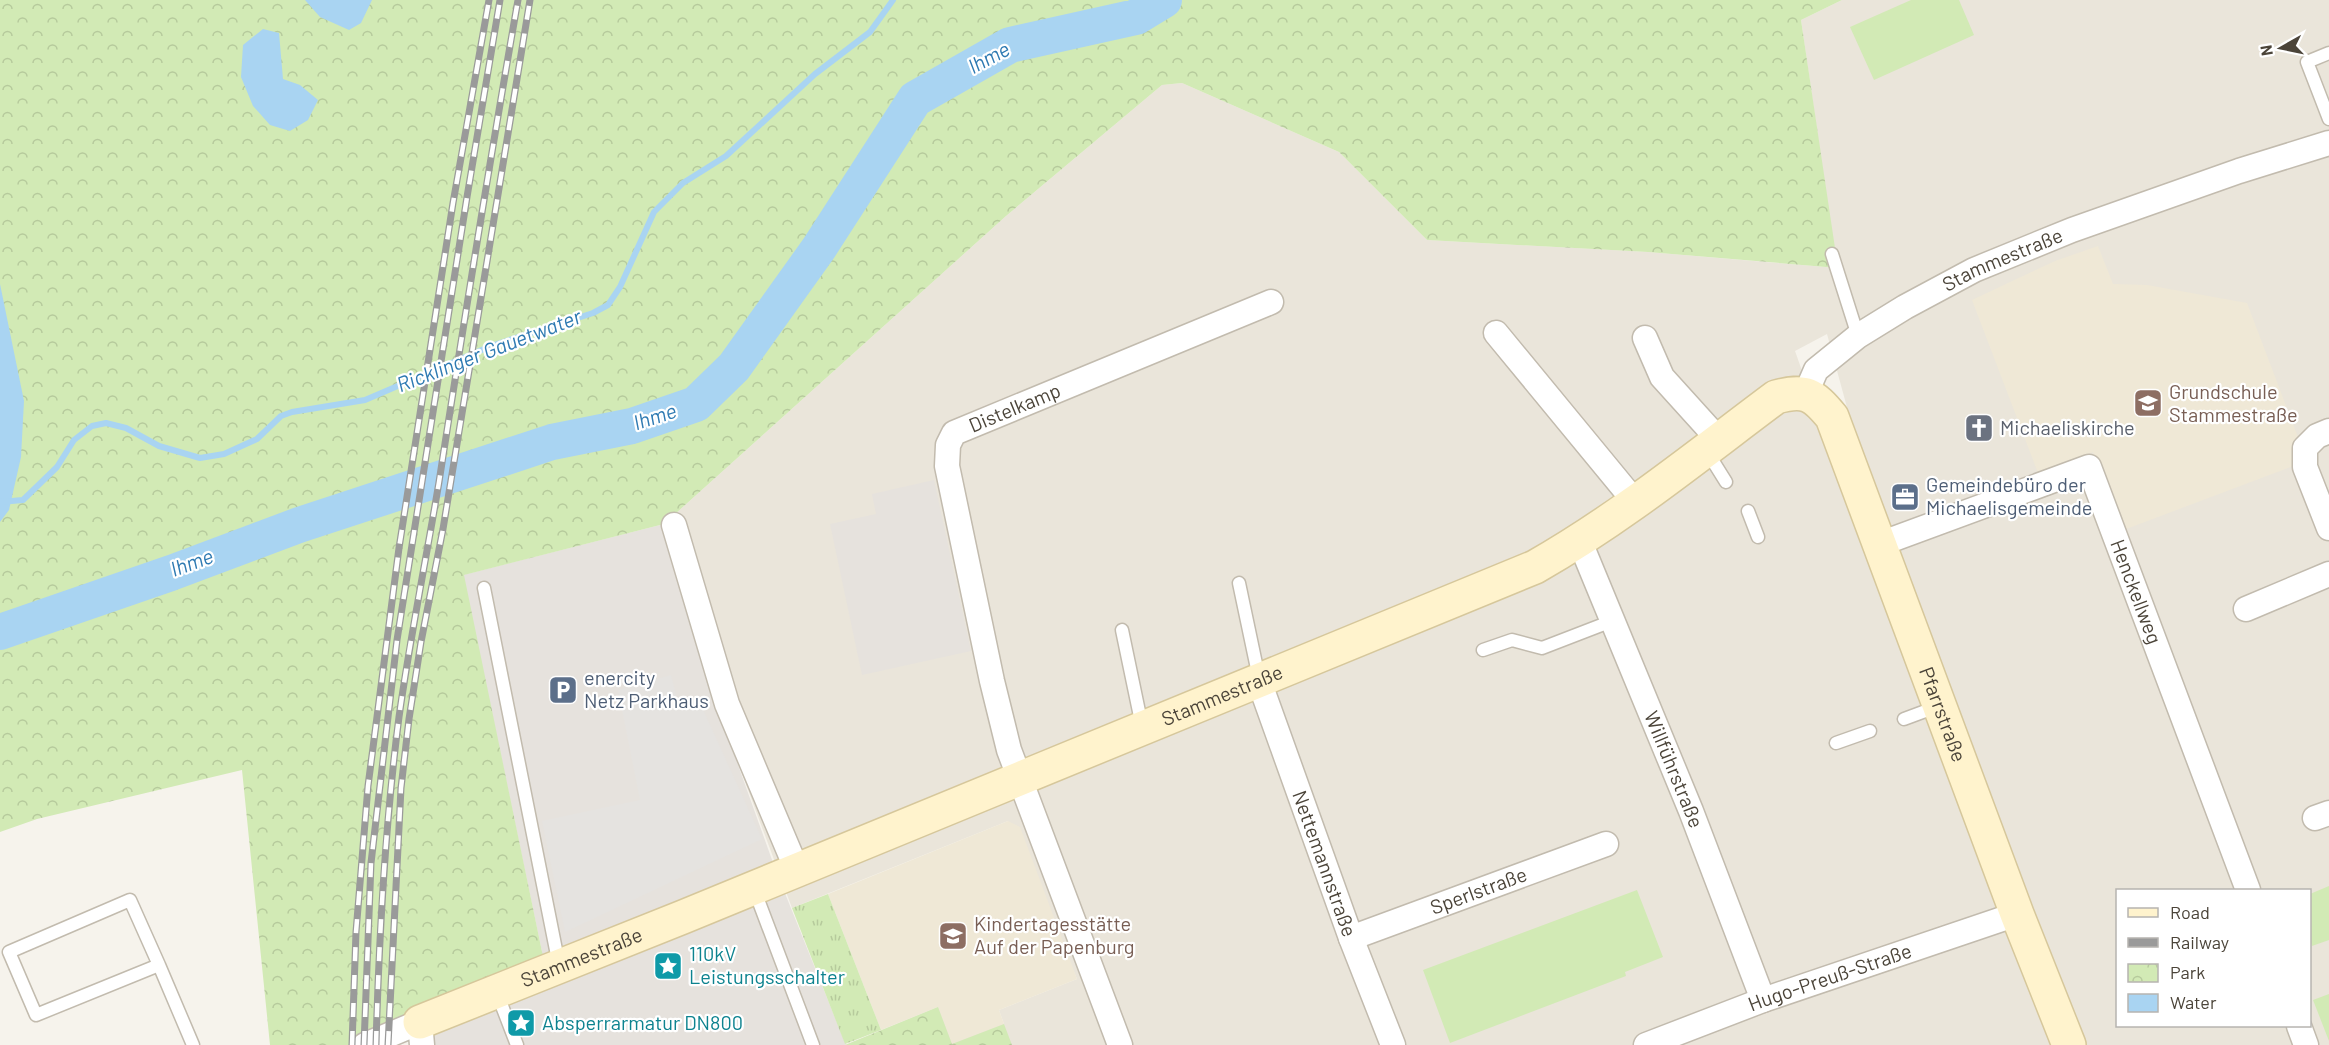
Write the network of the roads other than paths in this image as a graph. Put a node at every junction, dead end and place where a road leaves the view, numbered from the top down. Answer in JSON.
{"nodes":[{"id":1,"x":2329,"y":53,"type":"edge"},
{"id":2,"x":2329,"y":119,"type":"edge"},
{"id":3,"x":2329,"y":143,"type":"edge"},
{"id":4,"x":1832,"y":254,"type":"dead end"},
{"id":5,"x":1271,"y":302,"type":"dead end"},
{"id":6,"x":1496,"y":333,"type":"dead end"},
{"id":7,"x":1858,"y":336,"type":"junction"},
{"id":8,"x":1645,"y":338,"type":"dead end"},
{"id":9,"x":1806,"y":393,"type":"junction"},
{"id":10,"x":2329,"y":431,"type":"edge"},
{"id":11,"x":1712,"y":445,"type":"junction"},
{"id":12,"x":1726,"y":482,"type":"dead end"},
{"id":13,"x":1636,"y":503,"type":"junction"},
{"id":14,"x":1748,"y":510,"type":"dead end"},
{"id":15,"x":674,"y":525,"type":"dead end"},
{"id":16,"x":2329,"y":528,"type":"edge"},
{"id":17,"x":1758,"y":537,"type":"dead end"},
{"id":18,"x":1580,"y":542,"type":"junction"},
{"id":19,"x":1880,"y":544,"type":"junction"},
{"id":20,"x":2329,"y":574,"type":"edge"},
{"id":21,"x":1239,"y":582,"type":"dead end"},
{"id":22,"x":484,"y":588,"type":"dead end"},
{"id":23,"x":2246,"y":609,"type":"dead end"},
{"id":24,"x":1612,"y":621,"type":"junction"},
{"id":25,"x":1122,"y":630,"type":"dead end"},
{"id":26,"x":1483,"y":650,"type":"dead end"},
{"id":27,"x":1259,"y":681,"type":"junction"},
{"id":28,"x":1940,"y":706,"type":"junction"},
{"id":29,"x":1904,"y":719,"type":"dead end"},
{"id":30,"x":1142,"y":728,"type":"junction"},
{"id":31,"x":1870,"y":731,"type":"dead end"},
{"id":32,"x":1836,"y":743,"type":"dead end"},
{"id":33,"x":1018,"y":778,"type":"junction"},
{"id":34,"x":1606,"y":844,"type":"dead end"},
{"id":35,"x":797,"y":870,"type":"junction"},
{"id":36,"x":753,"y":888,"type":"junction"},
{"id":37,"x":2247,"y":889,"type":"edge"},
{"id":38,"x":2017,"y":914,"type":"junction"},
{"id":39,"x":1351,"y":938,"type":"junction"},
{"id":40,"x":159,"y":965,"type":"junction"},
{"id":41,"x":559,"y":966,"type":"junction"},
{"id":42,"x":497,"y":991,"type":"junction"},
{"id":43,"x":1763,"y":1000,"type":"junction"},
{"id":44,"x":2299,"y":1027,"type":"edge"},
{"id":45,"x":421,"y":1034,"type":"edge"},
{"id":46,"x":194,"y":1045,"type":"edge"},
{"id":47,"x":365,"y":1045,"type":"edge"},
{"id":48,"x":517,"y":1045,"type":"edge"},
{"id":49,"x":813,"y":1045,"type":"edge"},
{"id":50,"x":1120,"y":1045,"type":"edge"},
{"id":51,"x":1393,"y":1045,"type":"edge"},
{"id":52,"x":1646,"y":1045,"type":"edge"},
{"id":53,"x":2069,"y":1045,"type":"edge"},
{"id":54,"x":2306,"y":1045,"type":"edge"}],
"edges":[{"from":1,"to":2,"type":"lane"},
{"from":3,"to":7,"type":"street","name":"Stammestraße"},
{"from":4,"to":7,"type":"lane"},
{"from":5,"to":33,"type":"street","name":"Distelkamp"},
{"from":6,"to":13,"type":"street"},
{"from":7,"to":9,"type":"street","name":"Stammestraße"},
{"from":8,"to":11,"type":"street"},
{"from":9,"to":11,"type":"street","name":"Stammestraße"},
{"from":9,"to":19,"type":"street","name":"Pfarrstraße"},
{"from":10,"to":16,"type":"street"},
{"from":11,"to":12,"type":"lane"},
{"from":11,"to":13,"type":"street","name":"Stammestraße"},
{"from":13,"to":18,"type":"street","name":"Stammestraße"},
{"from":14,"to":17,"type":"lane"},
{"from":15,"to":35,"type":"street"},
{"from":18,"to":24,"type":"street","name":"Willführstraße"},
{"from":18,"to":27,"type":"street","name":"Stammestraße"},
{"from":19,"to":28,"type":"street","name":"Pfarrstraße"},
{"from":19,"to":37,"type":"street","name":"Henckellweg"},
{"from":20,"to":23,"type":"street"},
{"from":21,"to":27,"type":"lane"},
{"from":22,"to":41,"type":"lane"},
{"from":24,"to":26,"type":"lane"},
{"from":24,"to":43,"type":"street","name":"Willführstraße"},
{"from":25,"to":30,"type":"lane"},
{"from":27,"to":30,"type":"street","name":"Stammestraße"},
{"from":27,"to":39,"type":"street","name":"Nettemannstraße"},
{"from":28,"to":29,"type":"lane"},
{"from":28,"to":38,"type":"street","name":"Pfarrstraße"},
{"from":30,"to":33,"type":"street","name":"Stammestraße"},
{"from":31,"to":32,"type":"lane"},
{"from":33,"to":35,"type":"street","name":"Stammestraße"},
{"from":33,"to":50,"type":"street"},
{"from":34,"to":39,"type":"street","name":"Sperlstraße"},
{"from":35,"to":36,"type":"street","name":"Stammestraße"},
{"from":36,"to":41,"type":"street","name":"Stammestraße"},
{"from":36,"to":49,"type":"lane"},
{"from":38,"to":43,"type":"street","name":"Hugo-Preuß-Straße"},
{"from":38,"to":53,"type":"street","name":"Pfarrstraße"},
{"from":39,"to":51,"type":"street","name":"Nettemannstraße"},
{"from":40,"to":40,"type":"lane"},
{"from":40,"to":46,"type":"lane"},
{"from":41,"to":42,"type":"street","name":"Stammestraße"},
{"from":42,"to":45,"type":"street","name":"Stammestraße"},
{"from":42,"to":48,"type":"lane"},
{"from":43,"to":52,"type":"street","name":"Hugo-Preuß-Straße"},
{"from":44,"to":54,"type":"street"},
{"from":45,"to":47,"type":"street","name":"Stammestraße"}]}
